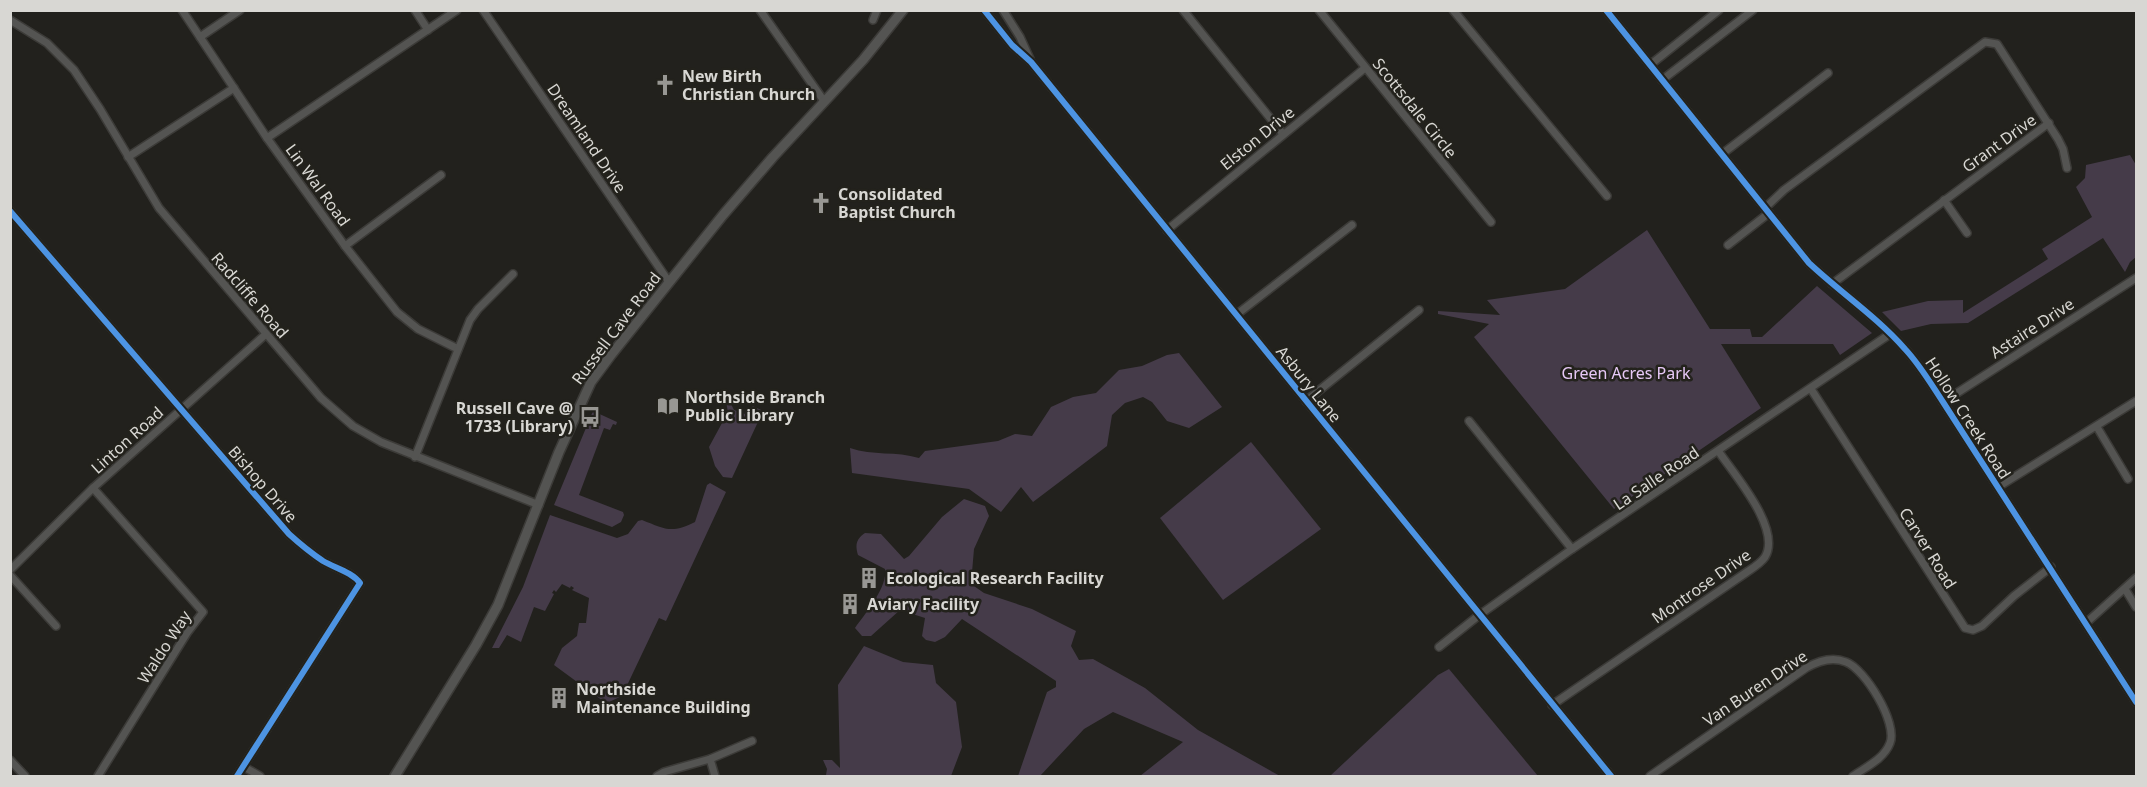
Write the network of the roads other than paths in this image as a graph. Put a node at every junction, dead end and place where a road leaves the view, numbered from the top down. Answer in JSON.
{"nodes":[{"id":1,"x":182,"y":10,"type":"edge"},
{"id":2,"x":240,"y":10,"type":"edge"},
{"id":3,"x":415,"y":10,"type":"edge"},
{"id":4,"x":457,"y":10,"type":"edge"},
{"id":5,"x":483,"y":10,"type":"edge"},
{"id":6,"x":760,"y":10,"type":"edge"},
{"id":7,"x":877,"y":10,"type":"edge"},
{"id":8,"x":903,"y":10,"type":"edge"},
{"id":9,"x":984,"y":10,"type":"edge"},
{"id":10,"x":1003,"y":10,"type":"edge"},
{"id":11,"x":1183,"y":10,"type":"edge"},
{"id":12,"x":1319,"y":10,"type":"edge"},
{"id":13,"x":1453,"y":10,"type":"edge"},
{"id":14,"x":1606,"y":10,"type":"edge"},
{"id":15,"x":1719,"y":10,"type":"edge"},
{"id":16,"x":1753,"y":10,"type":"edge"},
{"id":17,"x":10,"y":20,"type":"edge"},
{"id":18,"x":873,"y":20,"type":"dead end"},
{"id":19,"x":428,"y":30,"type":"junction"},
{"id":20,"x":200,"y":37,"type":"junction"},
{"id":21,"x":1031,"y":62,"type":"junction"},
{"id":22,"x":1650,"y":65,"type":"junction"},
{"id":23,"x":1365,"y":68,"type":"junction"},
{"id":24,"x":1828,"y":73,"type":"dead end"},
{"id":25,"x":1662,"y":80,"type":"junction"},
{"id":26,"x":234,"y":88,"type":"junction"},
{"id":27,"x":824,"y":101,"type":"junction"},
{"id":28,"x":2049,"y":123,"type":"junction"},
{"id":29,"x":1283,"y":134,"type":"junction"},
{"id":30,"x":267,"y":138,"type":"junction"},
{"id":31,"x":1722,"y":154,"type":"junction"},
{"id":32,"x":128,"y":157,"type":"junction"},
{"id":33,"x":2067,"y":168,"type":"dead end"},
{"id":34,"x":441,"y":175,"type":"dead end"},
{"id":35,"x":1607,"y":196,"type":"dead end"},
{"id":36,"x":1944,"y":200,"type":"junction"},
{"id":37,"x":1767,"y":210,"type":"junction"},
{"id":38,"x":10,"y":211,"type":"edge"},
{"id":39,"x":1491,"y":222,"type":"dead end"},
{"id":40,"x":1352,"y":225,"type":"dead end"},
{"id":41,"x":1167,"y":230,"type":"junction"},
{"id":42,"x":1967,"y":233,"type":"dead end"},
{"id":43,"x":1728,"y":245,"type":"dead end"},
{"id":44,"x":345,"y":246,"type":"junction"},
{"id":45,"x":513,"y":274,"type":"dead end"},
{"id":46,"x":2136,"y":278,"type":"edge"},
{"id":47,"x":669,"y":282,"type":"junction"},
{"id":48,"x":1832,"y":284,"type":"junction"},
{"id":49,"x":1419,"y":310,"type":"dead end"},
{"id":50,"x":1236,"y":315,"type":"junction"},
{"id":51,"x":266,"y":334,"type":"junction"},
{"id":52,"x":1890,"y":334,"type":"junction"},
{"id":53,"x":459,"y":349,"type":"junction"},
{"id":54,"x":1811,"y":389,"type":"junction"},
{"id":55,"x":1306,"y":401,"type":"junction"},
{"id":56,"x":2136,"y":401,"type":"edge"},
{"id":57,"x":1943,"y":402,"type":"junction"},
{"id":58,"x":182,"y":410,"type":"junction"},
{"id":59,"x":1469,"y":421,"type":"dead end"},
{"id":60,"x":2097,"y":427,"type":"junction"},
{"id":61,"x":1719,"y":452,"type":"junction"},
{"id":62,"x":415,"y":456,"type":"junction"},
{"id":63,"x":2128,"y":479,"type":"dead end"},
{"id":64,"x":1998,"y":487,"type":"junction"},
{"id":65,"x":93,"y":488,"type":"junction"},
{"id":66,"x":539,"y":505,"type":"junction"},
{"id":67,"x":1572,"y":549,"type":"junction"},
{"id":68,"x":2050,"y":567,"type":"junction"},
{"id":69,"x":10,"y":570,"type":"edge"},
{"id":70,"x":10,"y":575,"type":"edge"},
{"id":71,"x":2136,"y":578,"type":"edge"},
{"id":72,"x":2125,"y":589,"type":"junction"},
{"id":73,"x":2136,"y":607,"type":"edge"},
{"id":74,"x":1478,"y":616,"type":"junction"},
{"id":75,"x":2086,"y":623,"type":"junction"},
{"id":76,"x":56,"y":626,"type":"dead end"},
{"id":77,"x":1439,"y":647,"type":"dead end"},
{"id":78,"x":2136,"y":702,"type":"edge"},
{"id":79,"x":1552,"y":705,"type":"junction"},
{"id":80,"x":752,"y":741,"type":"dead end"},
{"id":81,"x":710,"y":759,"type":"junction"},
{"id":82,"x":10,"y":760,"type":"edge"},
{"id":83,"x":244,"y":767,"type":"junction"},
{"id":84,"x":25,"y":777,"type":"edge"},
{"id":85,"x":98,"y":777,"type":"edge"},
{"id":86,"x":237,"y":777,"type":"edge"},
{"id":87,"x":260,"y":777,"type":"edge"},
{"id":88,"x":395,"y":777,"type":"edge"},
{"id":89,"x":657,"y":777,"type":"edge"},
{"id":90,"x":715,"y":777,"type":"edge"},
{"id":91,"x":1611,"y":777,"type":"edge"},
{"id":92,"x":1650,"y":777,"type":"edge"},
{"id":93,"x":1853,"y":777,"type":"edge"}],
"edges":[{"from":1,"to":20,"type":"street","name":"Lin Wal Road"},
{"from":2,"to":20,"type":"street"},
{"from":3,"to":19,"type":"street"},
{"from":4,"to":19,"type":"street"},
{"from":5,"to":47,"type":"street","name":"Dreamland Drive"},
{"from":6,"to":27,"type":"street"},
{"from":7,"to":18,"type":"street"},
{"from":8,"to":27,"type":"main road","name":"Russell Cave Road"},
{"from":9,"to":21,"type":"street","name":"Asbury Lane"},
{"from":10,"to":21,"type":"street","name":"Asbury Lane"},
{"from":11,"to":29,"type":"street"},
{"from":12,"to":23,"type":"street","name":"Scottsdale Circle"},
{"from":13,"to":35,"type":"street"},
{"from":14,"to":22,"type":"street","name":"Hollow Creek Road"},
{"from":15,"to":22,"type":"street"},
{"from":16,"to":25,"type":"street"},
{"from":17,"to":32,"type":"street","name":"Radcliffe Road"},
{"from":19,"to":30,"type":"street"},
{"from":20,"to":26,"type":"street","name":"Lin Wal Road"},
{"from":21,"to":41,"type":"street","name":"Asbury Lane"},
{"from":22,"to":25,"type":"street","name":"Hollow Creek Road"},
{"from":23,"to":29,"type":"street","name":"Elston Drive"},
{"from":23,"to":39,"type":"street","name":"Scottsdale Circle"},
{"from":24,"to":31,"type":"street"},
{"from":25,"to":31,"type":"street","name":"Hollow Creek Road"},
{"from":26,"to":30,"type":"street","name":"Lin Wal Road"},
{"from":26,"to":32,"type":"street"},
{"from":27,"to":47,"type":"main road","name":"Russell Cave Road"},
{"from":28,"to":33,"type":"street"},
{"from":28,"to":36,"type":"street","name":"Grant Drive"},
{"from":28,"to":37,"type":"street","name":"Grant Drive"},
{"from":29,"to":41,"type":"street","name":"Elston Drive"},
{"from":30,"to":44,"type":"street","name":"Lin Wal Road"},
{"from":31,"to":37,"type":"street","name":"Hollow Creek Road"},
{"from":32,"to":51,"type":"street","name":"Radcliffe Road"},
{"from":34,"to":44,"type":"street"},
{"from":36,"to":42,"type":"street"},
{"from":36,"to":48,"type":"street","name":"Grant Drive"},
{"from":37,"to":43,"type":"street"},
{"from":37,"to":48,"type":"street","name":"Hollow Creek Road"},
{"from":38,"to":58,"type":"street","name":"Bishop Drive"},
{"from":40,"to":50,"type":"street"},
{"from":41,"to":50,"type":"street","name":"Asbury Lane"},
{"from":44,"to":53,"type":"street","name":"Lin Wal Road"},
{"from":45,"to":53,"type":"street"},
{"from":46,"to":57,"type":"street","name":"Astaire Drive"},
{"from":47,"to":66,"type":"main road","name":"Russell Cave Road"},
{"from":48,"to":52,"type":"street","name":"Hollow Creek Road"},
{"from":49,"to":55,"type":"street"},
{"from":50,"to":55,"type":"street","name":"Asbury Lane"},
{"from":51,"to":58,"type":"street","name":"Linton Road"},
{"from":51,"to":62,"type":"street","name":"Radcliffe Road"},
{"from":52,"to":54,"type":"street","name":"La Salle Road"},
{"from":52,"to":57,"type":"street","name":"Hollow Creek Road"},
{"from":53,"to":62,"type":"street"},
{"from":54,"to":61,"type":"street","name":"La Salle Road"},
{"from":54,"to":68,"type":"street","name":"Carver Road"},
{"from":55,"to":74,"type":"street","name":"Asbury Lane"},
{"from":56,"to":60,"type":"street"},
{"from":57,"to":64,"type":"street","name":"Hollow Creek Road"},
{"from":58,"to":65,"type":"street","name":"Linton Road"},
{"from":58,"to":83,"type":"street","name":"Bishop Drive"},
{"from":59,"to":67,"type":"street"},
{"from":60,"to":63,"type":"street"},
{"from":60,"to":64,"type":"street"},
{"from":61,"to":67,"type":"street","name":"La Salle Road"},
{"from":61,"to":79,"type":"street","name":"Montrose Drive"},
{"from":62,"to":66,"type":"street","name":"Radcliffe Road"},
{"from":64,"to":68,"type":"street","name":"Hollow Creek Road"},
{"from":65,"to":69,"type":"street","name":"Linton Road"},
{"from":65,"to":85,"type":"street","name":"Waldo Way"},
{"from":66,"to":88,"type":"main road","name":"Russell Cave Road"},
{"from":67,"to":74,"type":"street","name":"La Salle Road"},
{"from":68,"to":75,"type":"street","name":"Hollow Creek Road"},
{"from":70,"to":76,"type":"street"},
{"from":71,"to":72,"type":"street"},
{"from":72,"to":73,"type":"street"},
{"from":72,"to":75,"type":"street"},
{"from":74,"to":77,"type":"street","name":"La Salle Road"},
{"from":74,"to":79,"type":"street","name":"Asbury Lane"},
{"from":75,"to":78,"type":"street","name":"Hollow Creek Road"},
{"from":79,"to":91,"type":"street","name":"Asbury Lane"},
{"from":80,"to":81,"type":"street"},
{"from":81,"to":89,"type":"street"},
{"from":81,"to":90,"type":"street"},
{"from":82,"to":84,"type":"street"},
{"from":83,"to":86,"type":"street","name":"Bishop Drive"},
{"from":83,"to":87,"type":"street"},
{"from":92,"to":93,"type":"street","name":"Van Buren Drive"}]}
